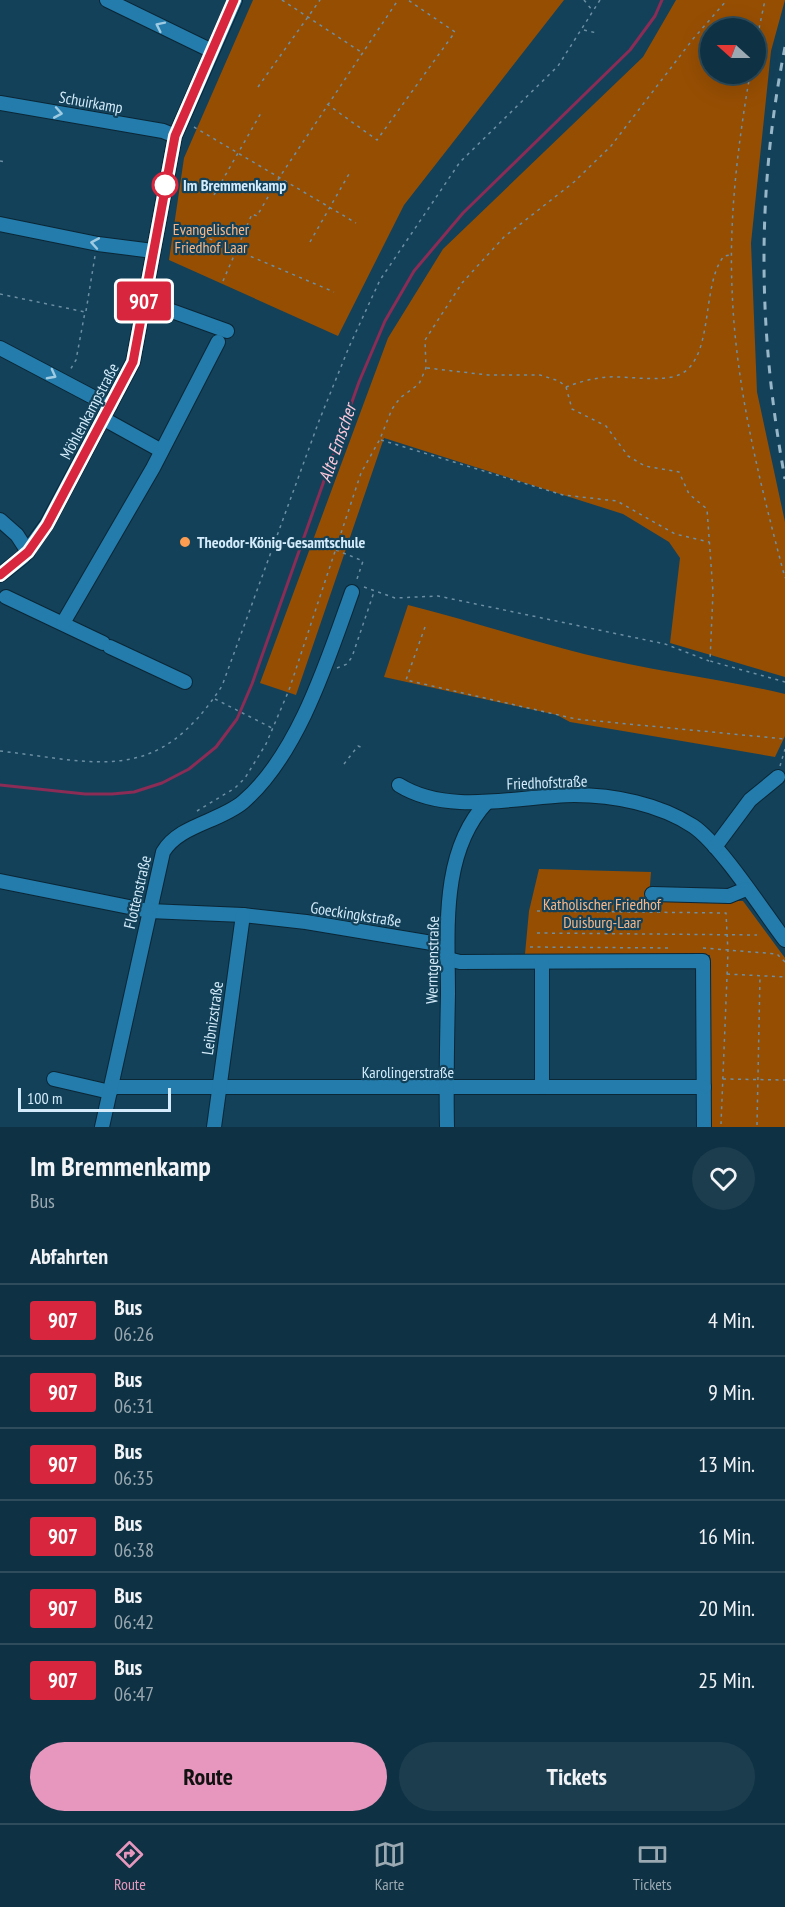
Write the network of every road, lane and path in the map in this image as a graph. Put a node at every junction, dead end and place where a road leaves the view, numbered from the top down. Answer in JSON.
{"nodes":[{"id":1,"x":107,"y":0,"type":"edge"},
{"id":2,"x":282,"y":0,"type":"edge"},
{"id":3,"x":320,"y":0,"type":"edge"},
{"id":4,"x":398,"y":0,"type":"edge"},
{"id":5,"x":408,"y":0,"type":"edge"},
{"id":6,"x":584,"y":0,"type":"edge"},
{"id":7,"x":600,"y":0,"type":"edge"},
{"id":8,"x":727,"y":0,"type":"edge"},
{"id":9,"x":765,"y":0,"type":"edge"},
{"id":10,"x":233,"y":1,"type":"edge"},
{"id":11,"x":593,"y":11,"type":"junction"},
{"id":12,"x":308,"y":17,"type":"junction"},
{"id":13,"x":761,"y":18,"type":"edge"},
{"id":14,"x":582,"y":29,"type":"junction"},
{"id":15,"x":597,"y":33,"type":"dead end"},
{"id":16,"x":213,"y":51,"type":"junction"},
{"id":17,"x":362,"y":53,"type":"junction"},
{"id":18,"x":749,"y":84,"type":"edge"},
{"id":19,"x":258,"y":87,"type":"dead end"},
{"id":20,"x":0,"y":102,"type":"edge"},
{"id":21,"x":327,"y":104,"type":"junction"},
{"id":22,"x":261,"y":113,"type":"dead end"},
{"id":23,"x":181,"y":120,"type":"junction"},
{"id":24,"x":175,"y":136,"type":"junction"},
{"id":25,"x":238,"y":153,"type":"junction"},
{"id":26,"x":0,"y":161,"type":"edge"},
{"id":27,"x":5,"y":162,"type":"dead end"},
{"id":28,"x":349,"y":174,"type":"dead end"},
{"id":29,"x":279,"y":178,"type":"junction"},
{"id":30,"x":214,"y":195,"type":"dead end"},
{"id":31,"x":329,"y":208,"type":"junction"},
{"id":32,"x":356,"y":223,"type":"dead end"},
{"id":33,"x":0,"y":224,"type":"edge"},
{"id":34,"x":175,"y":224,"type":"dead end"},
{"id":35,"x":310,"y":242,"type":"dead end"},
{"id":36,"x":98,"y":244,"type":"junction"},
{"id":37,"x":236,"y":250,"type":"junction"},
{"id":38,"x":153,"y":252,"type":"junction"},
{"id":39,"x":732,"y":255,"type":"junction"},
{"id":40,"x":223,"y":280,"type":"dead end"},
{"id":41,"x":334,"y":292,"type":"dead end"},
{"id":42,"x":0,"y":294,"type":"edge"},
{"id":43,"x":144,"y":301,"type":"junction"},
{"id":44,"x":85,"y":312,"type":"junction"},
{"id":45,"x":0,"y":348,"type":"edge"},
{"id":46,"x":426,"y":368,"type":"junction"},
{"id":47,"x":64,"y":381,"type":"junction"},
{"id":48,"x":566,"y":387,"type":"junction"},
{"id":49,"x":107,"y":413,"type":"junction"},
{"id":50,"x":380,"y":439,"type":"junction"},
{"id":51,"x":160,"y":450,"type":"junction"},
{"id":52,"x":0,"y":520,"type":"edge"},
{"id":53,"x":710,"y":543,"type":"junction"},
{"id":54,"x":335,"y":550,"type":"junction"},
{"id":55,"x":28,"y":552,"type":"junction"},
{"id":56,"x":0,"y":575,"type":"edge"},
{"id":57,"x":785,"y":578,"type":"edge"},
{"id":58,"x":375,"y":591,"type":"junction"},
{"id":59,"x":352,"y":592,"type":"dead end"},
{"id":60,"x":2,"y":597,"type":"edge"},
{"id":61,"x":63,"y":623,"type":"junction"},
{"id":62,"x":425,"y":627,"type":"dead end"},
{"id":63,"x":710,"y":661,"type":"junction"},
{"id":64,"x":325,"y":667,"type":"junction"},
{"id":65,"x":185,"y":682,"type":"dead end"},
{"id":66,"x":785,"y":682,"type":"edge"},
{"id":67,"x":214,"y":698,"type":"junction"},
{"id":68,"x":274,"y":728,"type":"junction"},
{"id":69,"x":785,"y":739,"type":"edge"},
{"id":70,"x":363,"y":748,"type":"dead end"},
{"id":71,"x":785,"y":749,"type":"edge"},
{"id":72,"x":0,"y":751,"type":"edge"},
{"id":73,"x":344,"y":764,"type":"dead end"},
{"id":74,"x":778,"y":777,"type":"joint"},
{"id":75,"x":399,"y":785,"type":"dead end"},
{"id":76,"x":487,"y":802,"type":"junction"},
{"id":77,"x":197,"y":812,"type":"dead end"},
{"id":78,"x":715,"y":847,"type":"junction"},
{"id":79,"x":0,"y":880,"type":"edge"},
{"id":80,"x":746,"y":888,"type":"junction"},
{"id":81,"x":652,"y":894,"type":"dead end"},
{"id":82,"x":149,"y":911,"type":"junction"},
{"id":83,"x":243,"y":915,"type":"junction"},
{"id":84,"x":537,"y":933,"type":"dead end"},
{"id":85,"x":756,"y":935,"type":"dead end"},
{"id":86,"x":784,"y":938,"type":"edge"},
{"id":87,"x":448,"y":959,"type":"junction"},
{"id":88,"x":542,"y":963,"type":"junction"},
{"id":89,"x":727,"y":974,"type":"dead end"},
{"id":90,"x":760,"y":976,"type":"junction"},
{"id":91,"x":785,"y":977,"type":"edge"},
{"id":92,"x":54,"y":1079,"type":"dead end"},
{"id":93,"x":723,"y":1079,"type":"dead end"},
{"id":94,"x":757,"y":1079,"type":"junction"},
{"id":95,"x":785,"y":1080,"type":"edge"},
{"id":96,"x":542,"y":1087,"type":"junction"},
{"id":97,"x":704,"y":1087,"type":"junction"},
{"id":98,"x":218,"y":1089,"type":"junction"},
{"id":99,"x":446,"y":1089,"type":"junction"},
{"id":100,"x":111,"y":1090,"type":"junction"},
{"id":101,"x":757,"y":1125,"type":"dead end"},
{"id":102,"x":102,"y":1127,"type":"edge"},
{"id":103,"x":214,"y":1127,"type":"edge"},
{"id":104,"x":447,"y":1127,"type":"edge"},
{"id":105,"x":704,"y":1127,"type":"edge"}],
"edges":[{"from":16,"to":1,"type":"street","one_way":true},
{"from":2,"to":12,"type":"path"},
{"from":3,"to":12,"type":"path"},
{"from":4,"to":17,"type":"path"},
{"from":5,"to":21,"type":"path"},
{"from":6,"to":11,"type":"path"},
{"from":7,"to":11,"type":"path"},
{"from":8,"to":46,"type":"path"},
{"from":9,"to":13,"type":"path"},
{"from":10,"to":16,"type":"street","name":"Möhlenkampstraße"},
{"from":11,"to":14,"type":"path"},
{"from":12,"to":17,"type":"path"},
{"from":12,"to":19,"type":"path"},
{"from":14,"to":15,"type":"path"},
{"from":14,"to":67,"type":"path"},
{"from":16,"to":23,"type":"street","name":"Möhlenkampstraße"},
{"from":17,"to":21,"type":"path"},
{"from":18,"to":39,"type":"path"},
{"from":20,"to":24,"type":"street","name":"Schuirkamp","one_way":true},
{"from":21,"to":29,"type":"path"},
{"from":22,"to":25,"type":"path"},
{"from":23,"to":24,"type":"street","name":"Möhlenkampstraße"},
{"from":23,"to":25,"type":"path"},
{"from":24,"to":38,"type":"street","name":"Möhlenkampstraße"},
{"from":25,"to":29,"type":"path"},
{"from":25,"to":30,"type":"path"},
{"from":26,"to":27,"type":"path"},
{"from":28,"to":31,"type":"path"},
{"from":29,"to":31,"type":"path"},
{"from":29,"to":37,"type":"path"},
{"from":31,"to":32,"type":"path"},
{"from":31,"to":35,"type":"path"},
{"from":36,"to":33,"type":"street","one_way":true},
{"from":34,"to":37,"type":"path"},
{"from":36,"to":38,"type":"street"},
{"from":36,"to":44,"type":"path"},
{"from":37,"to":40,"type":"path"},
{"from":37,"to":41,"type":"path"},
{"from":38,"to":43,"type":"street","name":"Möhlenkampstraße"},
{"from":39,"to":48,"type":"path"},
{"from":39,"to":57,"type":"path"},
{"from":42,"to":44,"type":"path"},
{"from":43,"to":49,"type":"street","name":"Möhlenkampstraße"},
{"from":43,"to":51,"type":"street"},
{"from":44,"to":47,"type":"path"},
{"from":45,"to":47,"type":"street","one_way":true},
{"from":46,"to":48,"type":"path"},
{"from":46,"to":50,"type":"path"},
{"from":47,"to":49,"type":"street"},
{"from":48,"to":53,"type":"path"},
{"from":49,"to":51,"type":"street"},
{"from":49,"to":55,"type":"street","name":"Möhlenkampstraße"},
{"from":50,"to":53,"type":"path"},
{"from":50,"to":54,"type":"path"},
{"from":51,"to":61,"type":"street"},
{"from":52,"to":55,"type":"street"},
{"from":53,"to":63,"type":"path"},
{"from":54,"to":58,"type":"path"},
{"from":54,"to":68,"type":"path"},
{"from":55,"to":56,"type":"street","name":"Möhlenkampstraße"},
{"from":58,"to":63,"type":"path"},
{"from":58,"to":64,"type":"path"},
{"from":59,"to":64,"type":"street","name":"Flottenstraße"},
{"from":60,"to":61,"type":"street"},
{"from":61,"to":65,"type":"street"},
{"from":62,"to":69,"type":"path"},
{"from":63,"to":66,"type":"path"},
{"from":64,"to":82,"type":"street","name":"Flottenstraße"},
{"from":67,"to":68,"type":"path"},
{"from":67,"to":72,"type":"path"},
{"from":68,"to":77,"type":"path"},
{"from":70,"to":73,"type":"path"},
{"from":71,"to":74,"type":"path"},
{"from":74,"to":78,"type":"street"},
{"from":75,"to":76,"type":"street","name":"Friedhofstraße"},
{"from":76,"to":78,"type":"street","name":"Friedhofstraße"},
{"from":76,"to":87,"type":"street","name":"Werntgenstraße"},
{"from":78,"to":80,"type":"street","name":"Friedhofstraße"},
{"from":79,"to":82,"type":"street","name":"Goeckingkstraße"},
{"from":80,"to":81,"type":"street"},
{"from":80,"to":86,"type":"street","name":"Friedhofstraße"},
{"from":82,"to":83,"type":"street","name":"Goeckingkstraße"},
{"from":82,"to":100,"type":"street","name":"Flottenstraße"},
{"from":83,"to":87,"type":"street","name":"Goeckingkstraße"},
{"from":83,"to":98,"type":"street","name":"Leibnizstraße"},
{"from":84,"to":85,"type":"path"},
{"from":87,"to":88,"type":"street"},
{"from":87,"to":99,"type":"street","name":"Werntgenstraße"},
{"from":88,"to":96,"type":"street"},
{"from":88,"to":97,"type":"street"},
{"from":89,"to":90,"type":"path"},
{"from":90,"to":91,"type":"path"},
{"from":90,"to":94,"type":"path"},
{"from":92,"to":100,"type":"street","name":"Karolingerstraße"},
{"from":93,"to":94,"type":"path"},
{"from":94,"to":95,"type":"path"},
{"from":94,"to":101,"type":"path"},
{"from":96,"to":97,"type":"street","name":"Karolingerstraße"},
{"from":96,"to":99,"type":"street","name":"Karolingerstraße"},
{"from":97,"to":105,"type":"street"},
{"from":98,"to":99,"type":"street","name":"Karolingerstraße"},
{"from":98,"to":100,"type":"street","name":"Karolingerstraße"},
{"from":98,"to":103,"type":"street","name":"Leibnizstraße"},
{"from":99,"to":104,"type":"street","name":"Werntgenstraße"},
{"from":100,"to":102,"type":"street","name":"Flottenstraße"}]}
